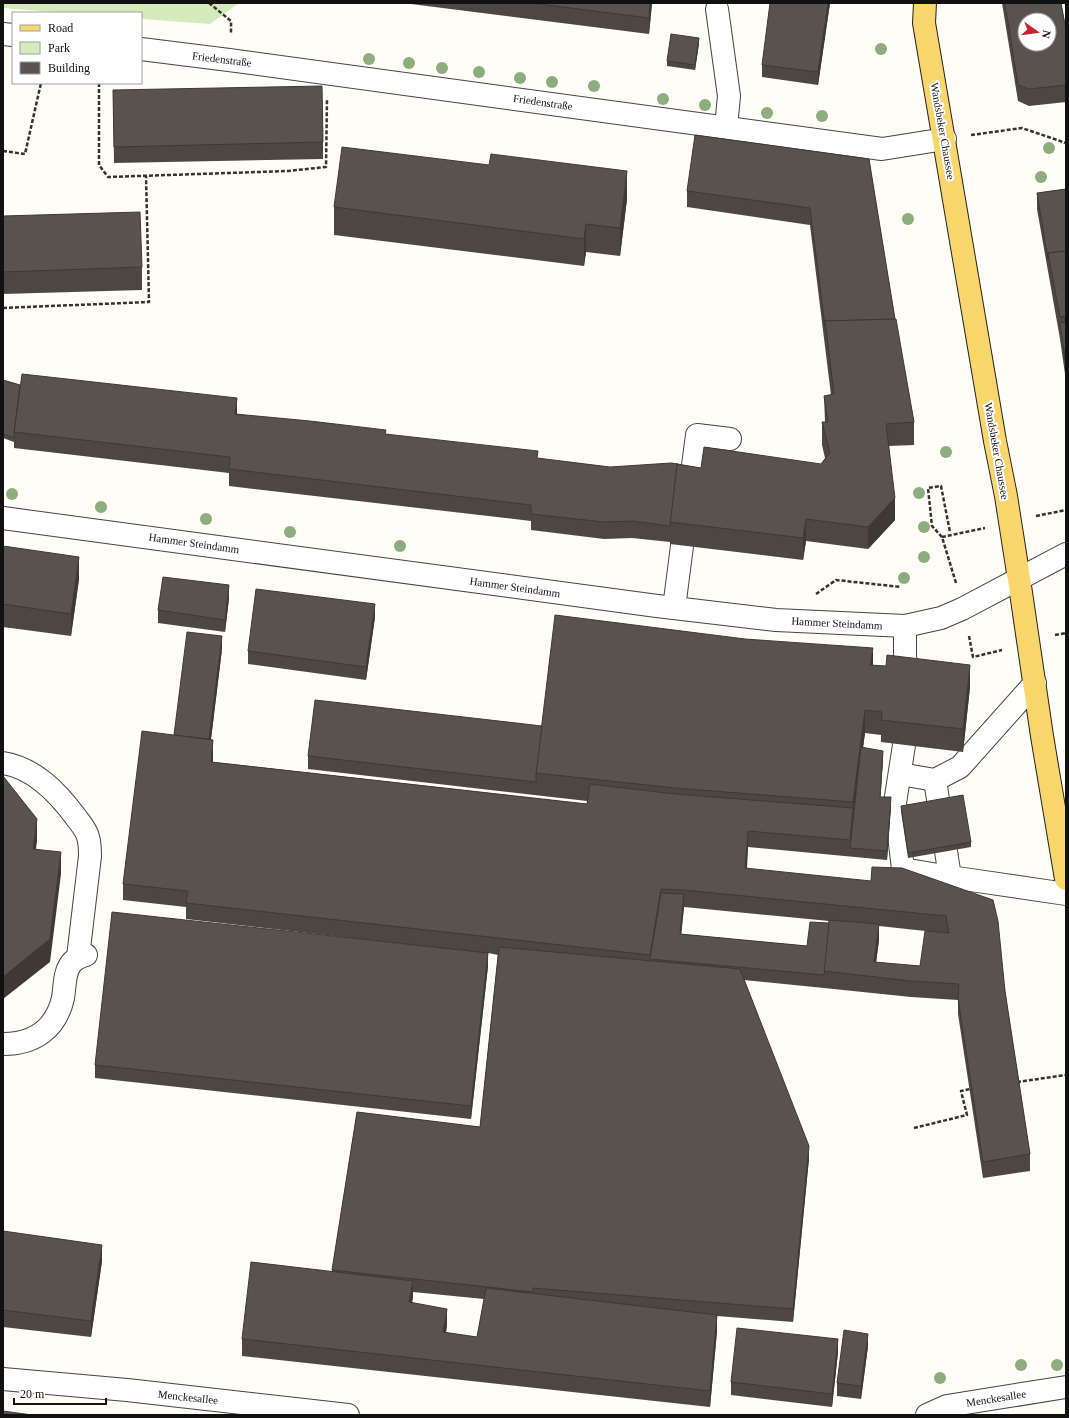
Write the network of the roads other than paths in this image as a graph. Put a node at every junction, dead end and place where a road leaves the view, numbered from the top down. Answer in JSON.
{"nodes":[{"id":1,"x":915,"y":3,"type":"edge"},
{"id":2,"x":717,"y":9,"type":"dead end"},
{"id":3,"x":925,"y":13,"type":"edge"},
{"id":4,"x":142,"y":49,"type":"edge"},
{"id":5,"x":726,"y":128,"type":"junction"},
{"id":6,"x":945,"y":139,"type":"junction"},
{"id":7,"x":730,"y":439,"type":"dead end"},
{"id":8,"x":690,"y":488,"type":"edge"},
{"id":9,"x":3,"y":518,"type":"edge"},
{"id":10,"x":682,"y":546,"type":"edge"},
{"id":11,"x":1066,"y":554,"type":"edge"},
{"id":12,"x":1019,"y":579,"type":"junction"},
{"id":13,"x":674,"y":608,"type":"junction"},
{"id":14,"x":905,"y":626,"type":"junction"},
{"id":15,"x":909,"y":680,"type":"edge"},
{"id":16,"x":1035,"y":683,"type":"junction"},
{"id":17,"x":904,"y":745,"type":"edge"},
{"id":18,"x":3,"y":763,"type":"edge"},
{"id":19,"x":900,"y":774,"type":"junction"},
{"id":20,"x":935,"y":780,"type":"junction"},
{"id":21,"x":950,"y":877,"type":"junction"},
{"id":22,"x":1066,"y":879,"type":"edge"},
{"id":23,"x":1066,"y":894,"type":"edge"},
{"id":24,"x":3,"y":1044,"type":"edge"},
{"id":25,"x":3,"y":1379,"type":"edge"},
{"id":26,"x":1066,"y":1387,"type":"edge"},
{"id":27,"x":348,"y":1415,"type":"edge"},
{"id":28,"x":927,"y":1415,"type":"edge"}],
"edges":[{"from":1,"to":3,"type":"main road","name":"Wandsbeker Chaussee"},
{"from":2,"to":5,"type":"street"},
{"from":3,"to":6,"type":"main road","name":"Wandsbeker Chaussee"},
{"from":4,"to":5,"type":"street","name":"Friedenstraße"},
{"from":5,"to":6,"type":"street","name":"Friedenstraße"},
{"from":6,"to":12,"type":"main road","name":"Wandsbeker Chaussee"},
{"from":7,"to":8,"type":"street"},
{"from":9,"to":13,"type":"street","name":"Hammer Steindamm"},
{"from":10,"to":13,"type":"street"},
{"from":11,"to":12,"type":"street","name":"Hammer Steindamm"},
{"from":12,"to":14,"type":"street","name":"Hammer Steindamm"},
{"from":12,"to":16,"type":"main road","name":"Wandsbeker Chaussee"},
{"from":13,"to":14,"type":"street","name":"Hammer Steindamm"},
{"from":14,"to":15,"type":"street"},
{"from":16,"to":20,"type":"street"},
{"from":16,"to":22,"type":"main road","name":"Wandsbeker Chaussee"},
{"from":17,"to":19,"type":"street"},
{"from":18,"to":24,"type":"street"},
{"from":19,"to":20,"type":"street"},
{"from":19,"to":21,"type":"street"},
{"from":20,"to":21,"type":"street"},
{"from":21,"to":23,"type":"street"},
{"from":25,"to":27,"type":"street","name":"Menckesallee"},
{"from":26,"to":28,"type":"street","name":"Menckesallee"}]}
